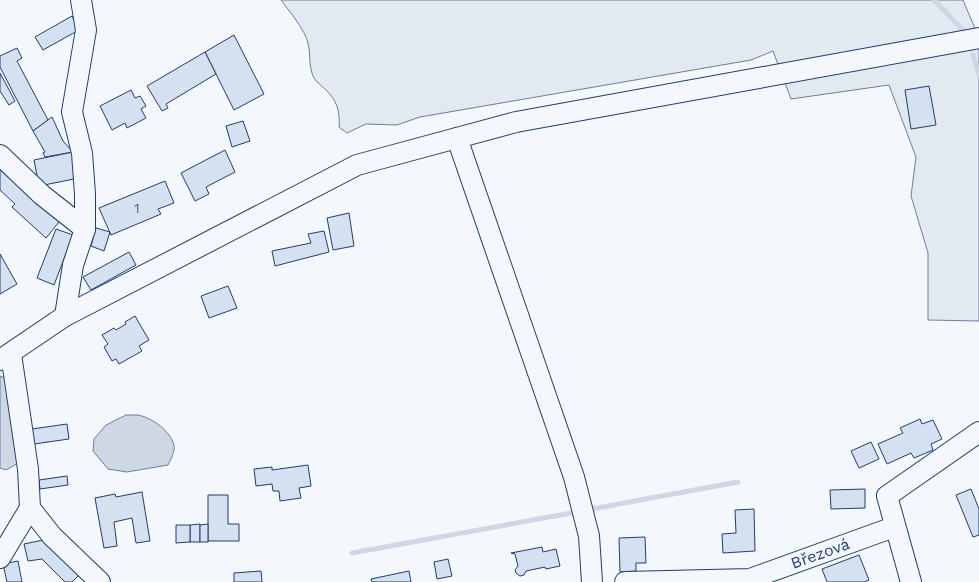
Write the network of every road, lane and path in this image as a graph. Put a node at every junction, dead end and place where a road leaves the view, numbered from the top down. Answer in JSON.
{"nodes":[{"id":1,"x":81,"y":0,"type":"edge"},
{"id":2,"x":979,"y":38,"type":"edge"},
{"id":3,"x":457,"y":138,"type":"junction"},
{"id":4,"x":0,"y":155,"type":"edge"},
{"id":5,"x":85,"y":229,"type":"junction"},
{"id":6,"x":65,"y":316,"type":"junction"},
{"id":7,"x":5,"y":357,"type":"edge"},
{"id":8,"x":979,"y":432,"type":"edge"},
{"id":9,"x":30,"y":508,"type":"junction"},
{"id":10,"x":894,"y":527,"type":"junction"},
{"id":11,"x":0,"y":558,"type":"edge"},
{"id":12,"x":100,"y":582,"type":"edge"},
{"id":13,"x":592,"y":582,"type":"edge"},
{"id":14,"x":625,"y":582,"type":"edge"},
{"id":15,"x":911,"y":582,"type":"edge"}],
"edges":[{"from":1,"to":5,"type":"street"},
{"from":2,"to":3,"type":"street"},
{"from":3,"to":6,"type":"street"},
{"from":3,"to":13,"type":"street"},
{"from":4,"to":5,"type":"street"},
{"from":5,"to":6,"type":"street"},
{"from":6,"to":7,"type":"street"},
{"from":7,"to":9,"type":"street"},
{"from":8,"to":10,"type":"street"},
{"from":9,"to":11,"type":"street"},
{"from":9,"to":12,"type":"street"},
{"from":10,"to":14,"type":"street","name":"Březová"},
{"from":10,"to":15,"type":"street"}]}
